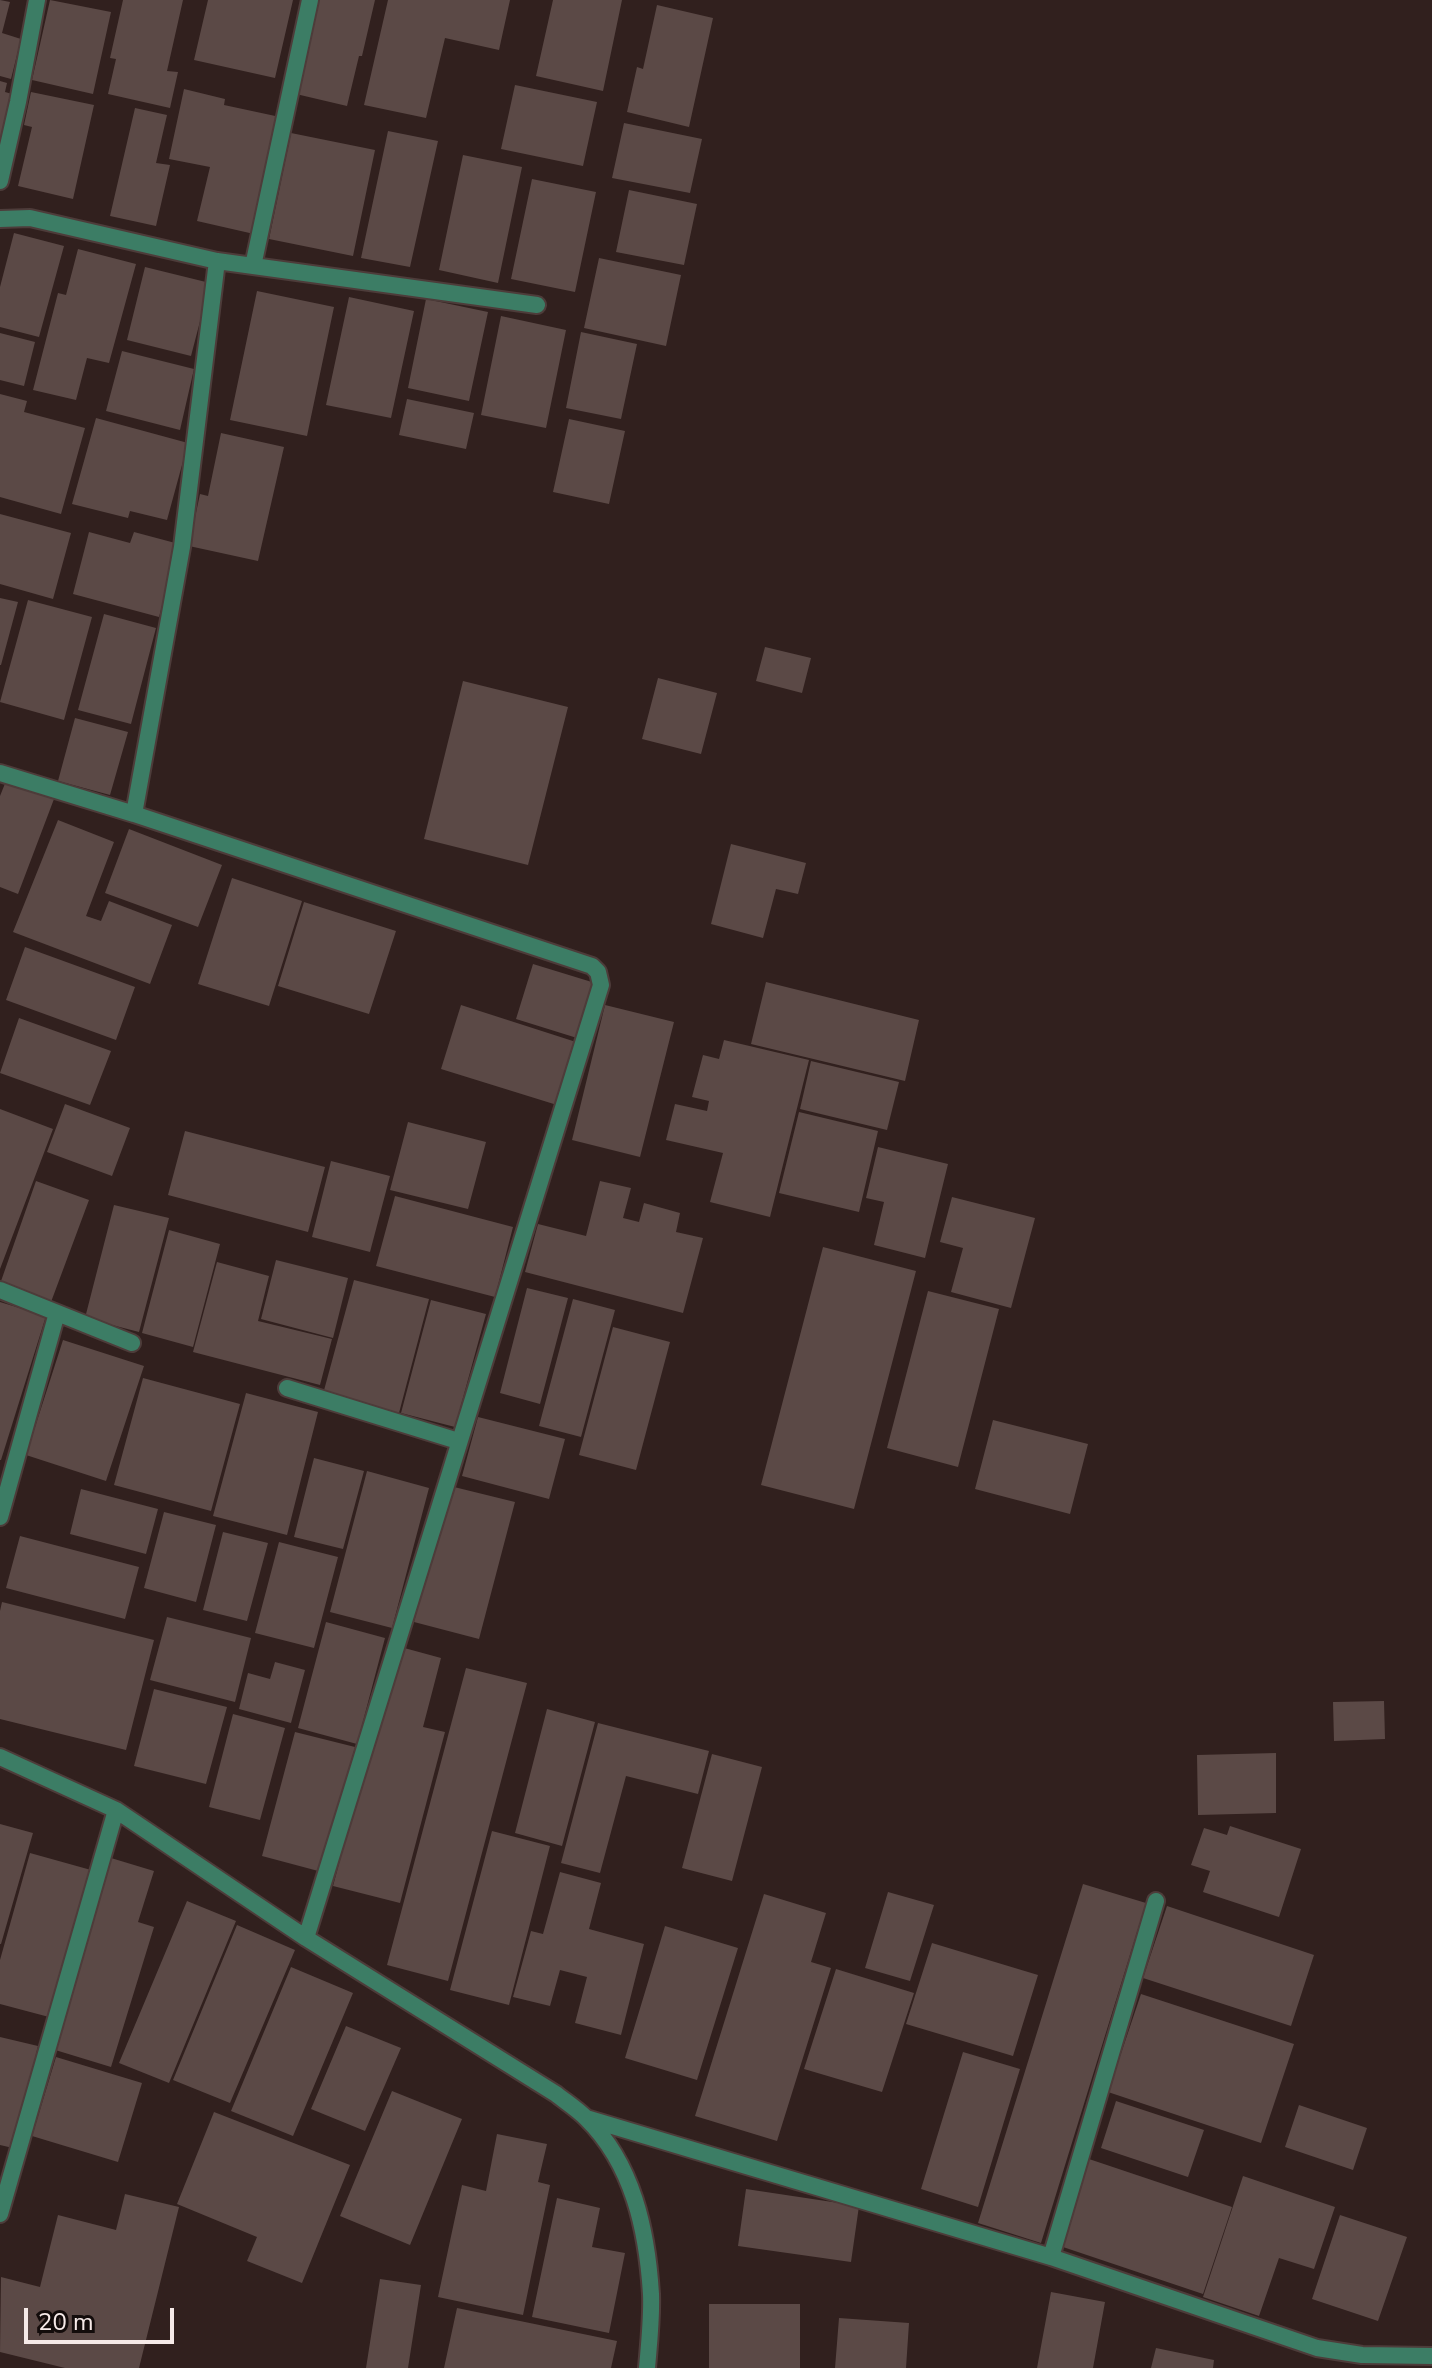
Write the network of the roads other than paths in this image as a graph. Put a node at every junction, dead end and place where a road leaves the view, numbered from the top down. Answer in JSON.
{"nodes":[{"id":1,"x":37,"y":0,"type":"edge"},
{"id":2,"x":310,"y":0,"type":"edge"},
{"id":3,"x":0,"y":181,"type":"edge"},
{"id":4,"x":0,"y":219,"type":"edge"},
{"id":5,"x":217,"y":261,"type":"junction"},
{"id":6,"x":253,"y":266,"type":"junction"},
{"id":7,"x":537,"y":305,"type":"dead end"},
{"id":8,"x":0,"y":773,"type":"edge"},
{"id":9,"x":134,"y":814,"type":"junction"},
{"id":10,"x":0,"y":1290,"type":"edge"},
{"id":11,"x":57,"y":1313,"type":"junction"},
{"id":12,"x":132,"y":1343,"type":"dead end"},
{"id":13,"x":287,"y":1388,"type":"dead end"},
{"id":14,"x":458,"y":1441,"type":"junction"},
{"id":15,"x":0,"y":1517,"type":"edge"},
{"id":16,"x":0,"y":1757,"type":"edge"},
{"id":17,"x":116,"y":1810,"type":"junction"},
{"id":18,"x":1156,"y":1901,"type":"dead end"},
{"id":19,"x":306,"y":1938,"type":"junction"},
{"id":20,"x":586,"y":2118,"type":"junction"},
{"id":21,"x":7,"y":2158,"type":"edge"},
{"id":22,"x":0,"y":2214,"type":"edge"},
{"id":23,"x":1051,"y":2257,"type":"junction"},
{"id":24,"x":1432,"y":2356,"type":"edge"},
{"id":25,"x":647,"y":2368,"type":"edge"}],
"edges":[{"from":1,"to":3,"type":"street"},
{"from":2,"to":6,"type":"street"},
{"from":4,"to":5,"type":"street"},
{"from":5,"to":6,"type":"street"},
{"from":5,"to":9,"type":"street"},
{"from":6,"to":7,"type":"street"},
{"from":8,"to":9,"type":"street"},
{"from":9,"to":14,"type":"street"},
{"from":10,"to":11,"type":"street"},
{"from":11,"to":12,"type":"street"},
{"from":11,"to":15,"type":"street"},
{"from":13,"to":14,"type":"street"},
{"from":14,"to":19,"type":"street"},
{"from":16,"to":17,"type":"street"},
{"from":17,"to":19,"type":"street"},
{"from":17,"to":21,"type":"street"},
{"from":18,"to":23,"type":"street"},
{"from":19,"to":20,"type":"street"},
{"from":20,"to":23,"type":"street"},
{"from":20,"to":25,"type":"street"},
{"from":21,"to":22,"type":"street"},
{"from":23,"to":24,"type":"street"}]}
